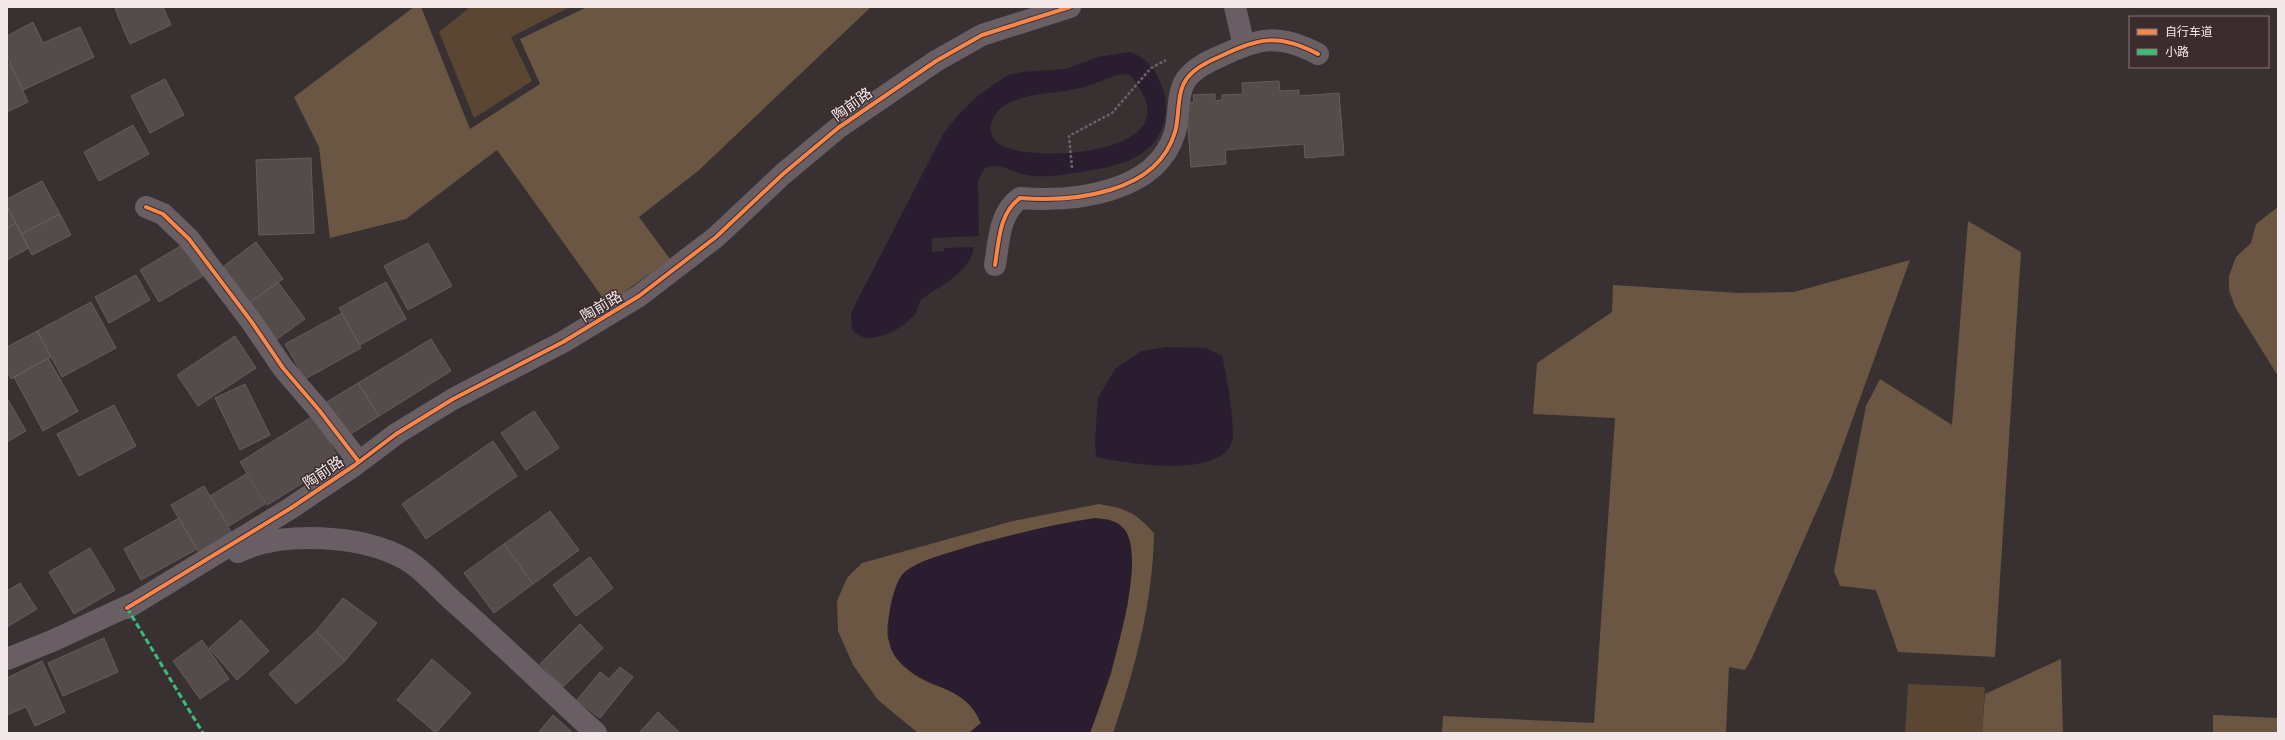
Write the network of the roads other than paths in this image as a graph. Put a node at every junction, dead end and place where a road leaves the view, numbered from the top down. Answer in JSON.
{"nodes":[{"id":1,"x":1070,"y":7,"type":"edge"},
{"id":2,"x":1235,"y":7,"type":"edge"},
{"id":3,"x":1244,"y":46,"type":"junction"},
{"id":4,"x":1318,"y":54,"type":"dead end"},
{"id":5,"x":146,"y":207,"type":"dead end"},
{"id":6,"x":995,"y":265,"type":"dead end"},
{"id":7,"x":359,"y":462,"type":"junction"},
{"id":8,"x":127,"y":608,"type":"junction"},
{"id":9,"x":7,"y":659,"type":"edge"},
{"id":10,"x":596,"y":733,"type":"edge"}],
"edges":[{"from":1,"to":7,"type":"street","name":"陶前路"},
{"from":2,"to":3,"type":"street"},
{"from":3,"to":4,"type":"street"},
{"from":3,"to":6,"type":"street"},
{"from":5,"to":7,"type":"street"},
{"from":7,"to":8,"type":"street","name":"陶前路"},
{"from":8,"to":9,"type":"street"},
{"from":8,"to":10,"type":"street"}]}
